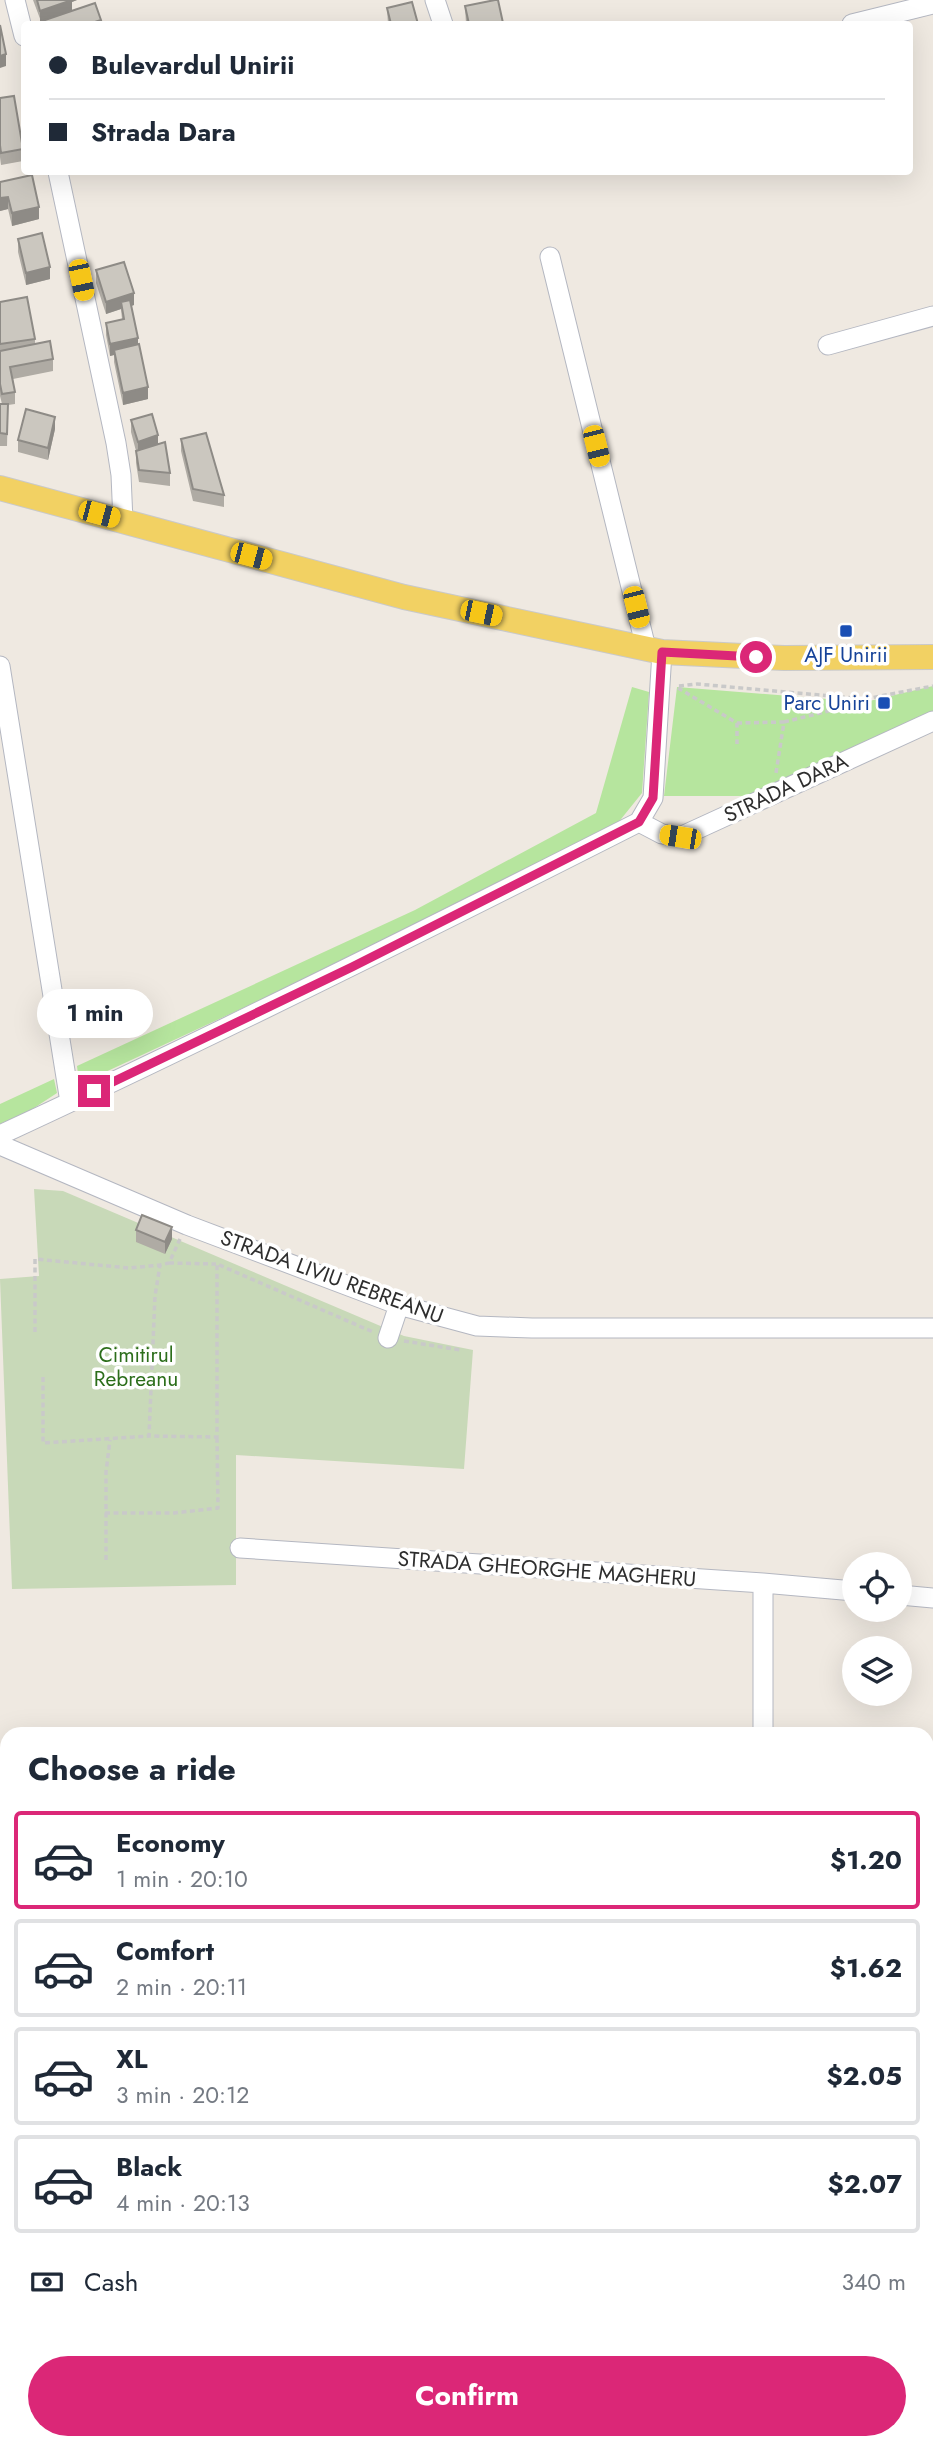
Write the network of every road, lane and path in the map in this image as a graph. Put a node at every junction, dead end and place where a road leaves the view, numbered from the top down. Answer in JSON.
{"nodes":[{"id":1,"x":15,"y":0,"type":"edge"},
{"id":2,"x":435,"y":0,"type":"edge"},
{"id":3,"x":933,"y":4,"type":"edge"},
{"id":4,"x":442,"y":21,"type":"edge"},
{"id":5,"x":864,"y":21,"type":"edge"},
{"id":6,"x":21,"y":24,"type":"edge"},
{"id":7,"x":59,"y":175,"type":"edge"},
{"id":8,"x":550,"y":257,"type":"dead end"},
{"id":9,"x":933,"y":316,"type":"edge"},
{"id":10,"x":828,"y":345,"type":"dead end"},
{"id":11,"x":0,"y":488,"type":"edge"},
{"id":12,"x":124,"y":521,"type":"junction"},
{"id":13,"x":654,"y":650,"type":"junction"},
{"id":14,"x":933,"y":657,"type":"edge"},
{"id":15,"x":0,"y":666,"type":"edge"},
{"id":16,"x":933,"y":685,"type":"edge"},
{"id":17,"x":865,"y":699,"type":"junction"},
{"id":18,"x":933,"y":721,"type":"edge"},
{"id":19,"x":784,"y":722,"type":"junction"},
{"id":20,"x":737,"y":723,"type":"junction"},
{"id":21,"x":737,"y":744,"type":"dead end"},
{"id":22,"x":776,"y":774,"type":"dead end"},
{"id":23,"x":639,"y":822,"type":"junction"},
{"id":24,"x":70,"y":1102,"type":"junction"},
{"id":25,"x":0,"y":1135,"type":"edge"},
{"id":26,"x":0,"y":1145,"type":"edge"},
{"id":27,"x":187,"y":1225,"type":"junction"},
{"id":28,"x":169,"y":1263,"type":"junction"},
{"id":29,"x":217,"y":1264,"type":"junction"},
{"id":30,"x":160,"y":1265,"type":"junction"},
{"id":31,"x":398,"y":1305,"type":"junction"},
{"id":32,"x":933,"y":1328,"type":"edge"},
{"id":33,"x":34,"y":1332,"type":"dead end"},
{"id":34,"x":388,"y":1338,"type":"junction"},
{"id":35,"x":460,"y":1350,"type":"dead end"},
{"id":36,"x":43,"y":1377,"type":"dead end"},
{"id":37,"x":149,"y":1436,"type":"junction"},
{"id":38,"x":217,"y":1437,"type":"junction"},
{"id":39,"x":110,"y":1440,"type":"junction"},
{"id":40,"x":105,"y":1513,"type":"junction"},
{"id":41,"x":240,"y":1548,"type":"dead end"},
{"id":42,"x":106,"y":1560,"type":"dead end"},
{"id":43,"x":763,"y":1583,"type":"junction"},
{"id":44,"x":842,"y":1590,"type":"edge"},
{"id":45,"x":912,"y":1596,"type":"edge"},
{"id":46,"x":933,"y":1598,"type":"edge"},
{"id":47,"x":764,"y":1727,"type":"edge"}],
"edges":[{"from":1,"to":6,"type":"street"},
{"from":2,"to":4,"type":"street"},
{"from":3,"to":5,"type":"street"},
{"from":7,"to":12,"type":"street"},
{"from":8,"to":13,"type":"street"},
{"from":9,"to":10,"type":"street"},
{"from":11,"to":12,"type":"main road"},
{"from":12,"to":13,"type":"main road"},
{"from":13,"to":14,"type":"main road"},
{"from":13,"to":23,"type":"street"},
{"from":15,"to":24,"type":"street"},
{"from":16,"to":17,"type":"path"},
{"from":17,"to":19,"type":"path"},
{"from":17,"to":20,"type":"path"},
{"from":18,"to":23,"type":"street","name":"STRADA DARA"},
{"from":19,"to":20,"type":"path"},
{"from":19,"to":22,"type":"path"},
{"from":20,"to":21,"type":"path"},
{"from":23,"to":24,"type":"street"},
{"from":24,"to":25,"type":"street"},
{"from":26,"to":27,"type":"street","name":"STRADA LIVIU REBREANU"},
{"from":27,"to":28,"type":"path"},
{"from":27,"to":31,"type":"street","name":"STRADA LIVIU REBREANU"},
{"from":28,"to":29,"type":"path"},
{"from":28,"to":30,"type":"path"},
{"from":29,"to":34,"type":"path"},
{"from":29,"to":38,"type":"path"},
{"from":30,"to":33,"type":"path"},
{"from":30,"to":37,"type":"path"},
{"from":31,"to":32,"type":"street","name":"STRADA LIVIU REBREANU"},
{"from":31,"to":34,"type":"street"},
{"from":34,"to":35,"type":"path"},
{"from":36,"to":39,"type":"path"},
{"from":37,"to":38,"type":"path"},
{"from":37,"to":39,"type":"path"},
{"from":38,"to":40,"type":"path"},
{"from":39,"to":40,"type":"path"},
{"from":40,"to":42,"type":"path"},
{"from":41,"to":43,"type":"street","name":"STRADA GHEORGHE MAGHERU"},
{"from":43,"to":44,"type":"street","name":"STRADA GHEORGHE MAGHERU"},
{"from":43,"to":47,"type":"street"},
{"from":45,"to":46,"type":"street"}]}
